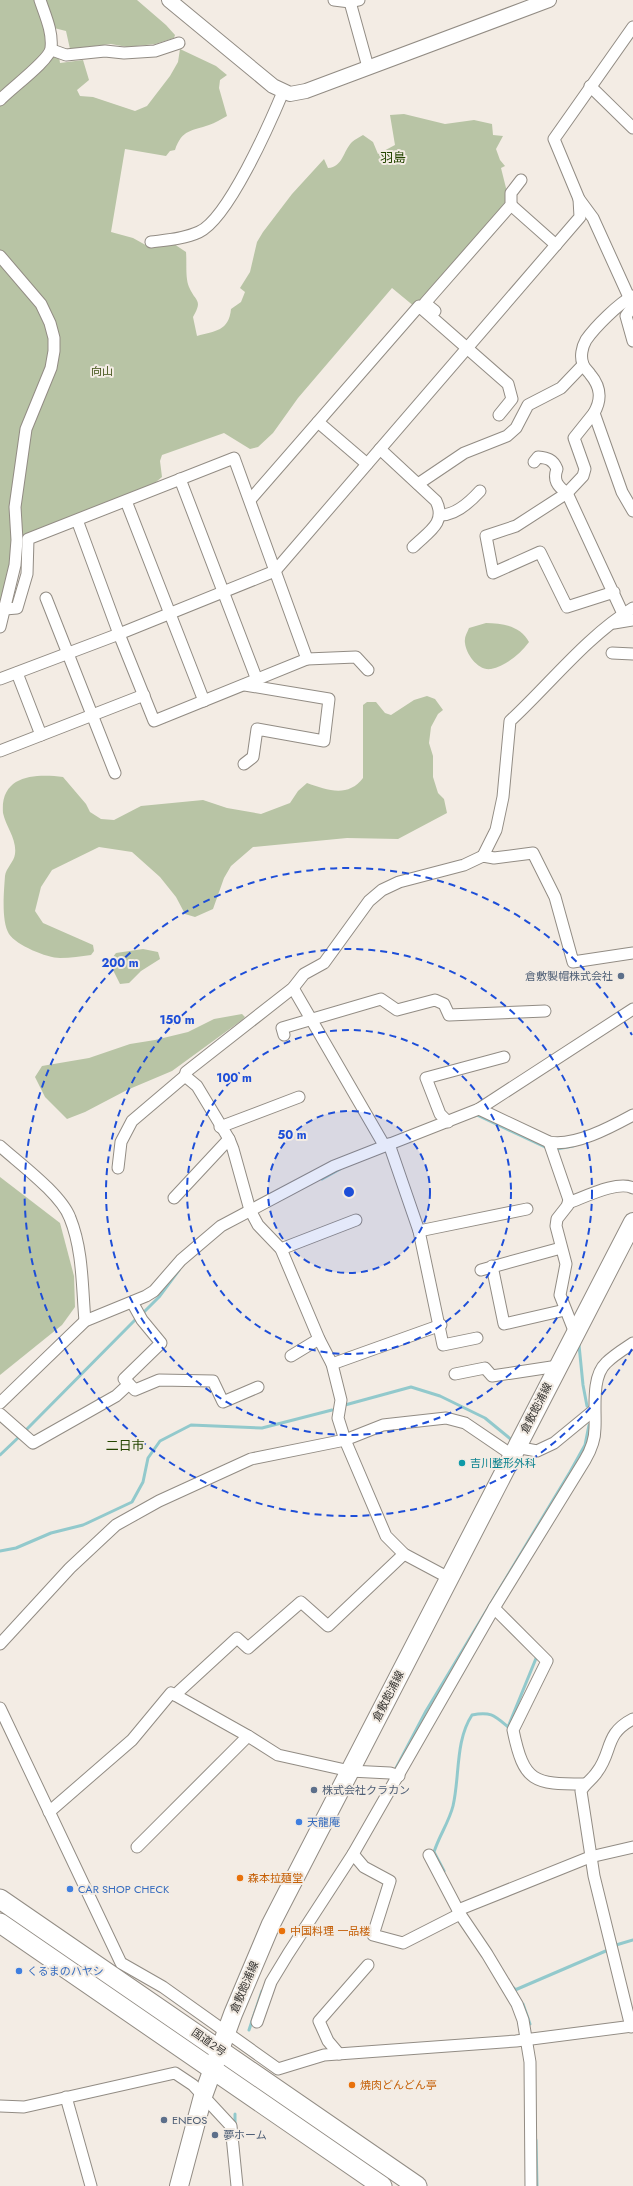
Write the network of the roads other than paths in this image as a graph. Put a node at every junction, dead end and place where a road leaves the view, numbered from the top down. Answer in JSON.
{"nodes":[{"id":1,"x":40,"y":0,"type":"edge"},
{"id":2,"x":169,"y":0,"type":"edge"},
{"id":3,"x":334,"y":0,"type":"edge"},
{"id":4,"x":549,"y":0,"type":"edge"},
{"id":5,"x":355,"y":1,"type":"edge"},
{"id":6,"x":633,"y":26,"type":"edge"},
{"id":7,"x":179,"y":43,"type":"dead end"},
{"id":8,"x":52,"y":50,"type":"junction"},
{"id":9,"x":368,"y":67,"type":"junction"},
{"id":10,"x":590,"y":86,"type":"junction"},
{"id":11,"x":283,"y":92,"type":"junction"},
{"id":12,"x":0,"y":100,"type":"edge"},
{"id":13,"x":633,"y":128,"type":"edge"},
{"id":14,"x":521,"y":180,"type":"dead end"},
{"id":15,"x":579,"y":199,"type":"junction"},
{"id":16,"x":511,"y":205,"type":"junction"},
{"id":17,"x":151,"y":242,"type":"dead end"},
{"id":18,"x":556,"y":245,"type":"junction"},
{"id":19,"x":0,"y":256,"type":"edge"},
{"id":20,"x":632,"y":301,"type":"edge"},
{"id":21,"x":633,"y":341,"type":"edge"},
{"id":22,"x":469,"y":345,"type":"junction"},
{"id":23,"x":583,"y":365,"type":"junction"},
{"id":24,"x":594,"y":414,"type":"junction"},
{"id":25,"x":499,"y":415,"type":"dead end"},
{"id":26,"x":318,"y":422,"type":"junction"},
{"id":27,"x":380,"y":449,"type":"junction"},
{"id":28,"x":534,"y":462,"type":"dead end"},
{"id":29,"x":367,"y":464,"type":"junction"},
{"id":30,"x":180,"y":479,"type":"junction"},
{"id":31,"x":418,"y":484,"type":"junction"},
{"id":32,"x":480,"y":491,"type":"dead end"},
{"id":33,"x":567,"y":492,"type":"junction"},
{"id":34,"x":250,"y":500,"type":"junction"},
{"id":35,"x":126,"y":501,"type":"junction"},
{"id":36,"x":633,"y":510,"type":"edge"},
{"id":37,"x":441,"y":515,"type":"junction"},
{"id":38,"x":77,"y":520,"type":"junction"},
{"id":39,"x":413,"y":547,"type":"dead end"},
{"id":40,"x":275,"y":571,"type":"junction"},
{"id":41,"x":223,"y":592,"type":"junction"},
{"id":42,"x":614,"y":592,"type":"junction"},
{"id":43,"x":46,"y":598,"type":"dead end"},
{"id":44,"x":5,"y":609,"type":"junction"},
{"id":45,"x":170,"y":614,"type":"junction"},
{"id":46,"x":630,"y":614,"type":"edge"},
{"id":47,"x":0,"y":627,"type":"edge"},
{"id":48,"x":119,"y":634,"type":"junction"},
{"id":49,"x":612,"y":652,"type":"dead end"},
{"id":50,"x":67,"y":654,"type":"junction"},
{"id":51,"x":633,"y":654,"type":"edge"},
{"id":52,"x":307,"y":660,"type":"junction"},
{"id":53,"x":368,"y":670,"type":"dead end"},
{"id":54,"x":17,"y":673,"type":"junction"},
{"id":55,"x":0,"y":679,"type":"edge"},
{"id":56,"x":257,"y":680,"type":"junction"},
{"id":57,"x":244,"y":685,"type":"junction"},
{"id":58,"x":144,"y":696,"type":"junction"},
{"id":59,"x":204,"y":701,"type":"junction"},
{"id":60,"x":92,"y":715,"type":"junction"},
{"id":61,"x":41,"y":735,"type":"junction"},
{"id":62,"x":0,"y":751,"type":"edge"},
{"id":63,"x":244,"y":764,"type":"dead end"},
{"id":64,"x":115,"y":773,"type":"dead end"},
{"id":65,"x":483,"y":856,"type":"junction"},
{"id":66,"x":633,"y":954,"type":"edge"},
{"id":67,"x":293,"y":988,"type":"junction"},
{"id":68,"x":633,"y":1009,"type":"edge"},
{"id":69,"x":545,"y":1011,"type":"dead end"},
{"id":70,"x":312,"y":1020,"type":"junction"},
{"id":71,"x":284,"y":1034,"type":"dead end"},
{"id":72,"x":504,"y":1057,"type":"dead end"},
{"id":73,"x":185,"y":1076,"type":"junction"},
{"id":74,"x":299,"y":1097,"type":"dead end"},
{"id":75,"x":480,"y":1109,"type":"junction"},
{"id":76,"x":633,"y":1115,"type":"edge"},
{"id":77,"x":448,"y":1122,"type":"junction"},
{"id":78,"x":220,"y":1127,"type":"junction"},
{"id":79,"x":228,"y":1139,"type":"junction"},
{"id":80,"x":549,"y":1142,"type":"junction"},
{"id":81,"x":387,"y":1145,"type":"junction"},
{"id":82,"x":0,"y":1146,"type":"edge"},
{"id":83,"x":118,"y":1168,"type":"dead end"},
{"id":84,"x":633,"y":1188,"type":"edge"},
{"id":85,"x":174,"y":1198,"type":"dead end"},
{"id":86,"x":568,"y":1203,"type":"junction"},
{"id":87,"x":527,"y":1209,"type":"dead end"},
{"id":88,"x":250,"y":1210,"type":"junction"},
{"id":89,"x":356,"y":1220,"type":"dead end"},
{"id":90,"x":633,"y":1222,"type":"edge"},
{"id":91,"x":419,"y":1231,"type":"junction"},
{"id":92,"x":561,"y":1248,"type":"junction"},
{"id":93,"x":281,"y":1249,"type":"junction"},
{"id":94,"x":492,"y":1266,"type":"junction"},
{"id":95,"x":481,"y":1270,"type":"dead end"},
{"id":96,"x":132,"y":1302,"type":"junction"},
{"id":97,"x":565,"y":1310,"type":"junction"},
{"id":98,"x":85,"y":1321,"type":"junction"},
{"id":99,"x":441,"y":1325,"type":"junction"},
{"id":100,"x":575,"y":1333,"type":"junction"},
{"id":101,"x":477,"y":1338,"type":"dead end"},
{"id":102,"x":319,"y":1339,"type":"junction"},
{"id":103,"x":633,"y":1343,"type":"edge"},
{"id":104,"x":291,"y":1356,"type":"dead end"},
{"id":105,"x":332,"y":1364,"type":"junction"},
{"id":106,"x":558,"y":1366,"type":"junction"},
{"id":107,"x":455,"y":1374,"type":"dead end"},
{"id":108,"x":129,"y":1384,"type":"junction"},
{"id":109,"x":258,"y":1387,"type":"dead end"},
{"id":110,"x":0,"y":1403,"type":"edge"},
{"id":111,"x":593,"y":1411,"type":"junction"},
{"id":112,"x":0,"y":1414,"type":"edge"},
{"id":113,"x":345,"y":1440,"type":"junction"},
{"id":114,"x":514,"y":1451,"type":"junction"},
{"id":115,"x":404,"y":1554,"type":"junction"},
{"id":116,"x":449,"y":1578,"type":"junction"},
{"id":117,"x":494,"y":1608,"type":"junction"},
{"id":118,"x":0,"y":1644,"type":"edge"},
{"id":119,"x":175,"y":1695,"type":"junction"},
{"id":120,"x":0,"y":1708,"type":"edge"},
{"id":121,"x":633,"y":1719,"type":"edge"},
{"id":122,"x":248,"y":1736,"type":"junction"},
{"id":123,"x":350,"y":1771,"type":"junction"},
{"id":124,"x":395,"y":1774,"type":"junction"},
{"id":125,"x":584,"y":1784,"type":"junction"},
{"id":126,"x":49,"y":1812,"type":"junction"},
{"id":127,"x":137,"y":1847,"type":"dead end"},
{"id":128,"x":633,"y":1847,"type":"edge"},
{"id":129,"x":353,"y":1854,"type":"junction"},
{"id":130,"x":429,"y":1855,"type":"dead end"},
{"id":131,"x":590,"y":1857,"type":"junction"},
{"id":132,"x":0,"y":1899,"type":"edge"},
{"id":133,"x":459,"y":1912,"type":"junction"},
{"id":134,"x":0,"y":1923,"type":"edge"},
{"id":135,"x":368,"y":1965,"type":"dead end"},
{"id":136,"x":257,"y":2022,"type":"dead end"},
{"id":137,"x":632,"y":2026,"type":"edge"},
{"id":138,"x":226,"y":2032,"type":"junction"},
{"id":139,"x":528,"y":2040,"type":"junction"},
{"id":140,"x":220,"y":2050,"type":"junction"},
{"id":141,"x":339,"y":2054,"type":"junction"},
{"id":142,"x":212,"y":2069,"type":"junction"},
{"id":143,"x":203,"y":2096,"type":"junction"},
{"id":144,"x":66,"y":2097,"type":"junction"},
{"id":145,"x":0,"y":2106,"type":"edge"},
{"id":146,"x":91,"y":2186,"type":"edge"},
{"id":147,"x":179,"y":2186,"type":"edge"},
{"id":148,"x":237,"y":2186,"type":"edge"},
{"id":149,"x":382,"y":2186,"type":"edge"},
{"id":150,"x":417,"y":2186,"type":"edge"},
{"id":151,"x":531,"y":2186,"type":"edge"}],
"edges":[{"from":1,"to":8,"type":"street"},
{"from":2,"to":11,"type":"street"},
{"from":3,"to":5,"type":"street"},
{"from":4,"to":9,"type":"street"},
{"from":5,"to":9,"type":"street"},
{"from":6,"to":10,"type":"street"},
{"from":7,"to":8,"type":"street"},
{"from":8,"to":12,"type":"street"},
{"from":9,"to":11,"type":"street"},
{"from":10,"to":13,"type":"street"},
{"from":10,"to":15,"type":"street"},
{"from":11,"to":17,"type":"street"},
{"from":14,"to":16,"type":"street"},
{"from":15,"to":18,"type":"street"},
{"from":15,"to":20,"type":"street"},
{"from":16,"to":18,"type":"street"},
{"from":16,"to":22,"type":"street"},
{"from":18,"to":22,"type":"street"},
{"from":19,"to":44,"type":"street"},
{"from":20,"to":21,"type":"street"},
{"from":20,"to":23,"type":"street"},
{"from":22,"to":25,"type":"street"},
{"from":22,"to":26,"type":"street"},
{"from":22,"to":27,"type":"street"},
{"from":23,"to":24,"type":"street"},
{"from":23,"to":31,"type":"street"},
{"from":24,"to":33,"type":"street"},
{"from":24,"to":36,"type":"street"},
{"from":26,"to":29,"type":"street"},
{"from":26,"to":34,"type":"street"},
{"from":27,"to":29,"type":"street"},
{"from":27,"to":31,"type":"street"},
{"from":28,"to":33,"type":"street"},
{"from":29,"to":40,"type":"street"},
{"from":30,"to":34,"type":"street"},
{"from":30,"to":35,"type":"street"},
{"from":30,"to":41,"type":"street"},
{"from":31,"to":37,"type":"street"},
{"from":32,"to":37,"type":"street"},
{"from":33,"to":42,"type":"street"},
{"from":33,"to":42,"type":"street"},
{"from":34,"to":40,"type":"street"},
{"from":35,"to":38,"type":"street"},
{"from":35,"to":45,"type":"street"},
{"from":37,"to":39,"type":"street"},
{"from":38,"to":44,"type":"street"},
{"from":38,"to":48,"type":"street"},
{"from":40,"to":41,"type":"street"},
{"from":40,"to":52,"type":"street"},
{"from":41,"to":45,"type":"street"},
{"from":41,"to":56,"type":"street"},
{"from":42,"to":46,"type":"street"},
{"from":43,"to":50,"type":"street"},
{"from":44,"to":47,"type":"street"},
{"from":45,"to":48,"type":"street"},
{"from":45,"to":59,"type":"street"},
{"from":46,"to":65,"type":"street"},
{"from":48,"to":50,"type":"street"},
{"from":48,"to":58,"type":"street"},
{"from":49,"to":51,"type":"street"},
{"from":50,"to":54,"type":"street"},
{"from":50,"to":60,"type":"street"},
{"from":52,"to":53,"type":"street"},
{"from":52,"to":56,"type":"street"},
{"from":54,"to":55,"type":"street"},
{"from":54,"to":61,"type":"street"},
{"from":56,"to":57,"type":"street"},
{"from":57,"to":59,"type":"street"},
{"from":57,"to":63,"type":"street"},
{"from":58,"to":59,"type":"street"},
{"from":58,"to":60,"type":"street"},
{"from":60,"to":61,"type":"street"},
{"from":60,"to":64,"type":"street"},
{"from":61,"to":62,"type":"street"},
{"from":65,"to":66,"type":"street"},
{"from":65,"to":67,"type":"street"},
{"from":67,"to":70,"type":"street"},
{"from":67,"to":73,"type":"street"},
{"from":68,"to":75,"type":"street"},
{"from":69,"to":70,"type":"street"},
{"from":70,"to":71,"type":"street"},
{"from":70,"to":81,"type":"street"},
{"from":72,"to":77,"type":"street"},
{"from":73,"to":78,"type":"street"},
{"from":73,"to":83,"type":"street"},
{"from":74,"to":78,"type":"street"},
{"from":75,"to":77,"type":"street"},
{"from":75,"to":80,"type":"street"},
{"from":76,"to":80,"type":"street"},
{"from":77,"to":81,"type":"street"},
{"from":78,"to":79,"type":"street"},
{"from":79,"to":85,"type":"street"},
{"from":79,"to":88,"type":"street"},
{"from":80,"to":86,"type":"street"},
{"from":81,"to":88,"type":"street"},
{"from":81,"to":91,"type":"street"},
{"from":82,"to":98,"type":"street"},
{"from":84,"to":86,"type":"street"},
{"from":86,"to":92,"type":"street"},
{"from":87,"to":91,"type":"street"},
{"from":88,"to":93,"type":"street"},
{"from":88,"to":96,"type":"street"},
{"from":89,"to":93,"type":"street"},
{"from":90,"to":100,"type":"main road","name":"倉敷飽浦線"},
{"from":91,"to":99,"type":"street"},
{"from":92,"to":94,"type":"street"},
{"from":92,"to":97,"type":"street"},
{"from":93,"to":102,"type":"street"},
{"from":94,"to":95,"type":"street"},
{"from":94,"to":97,"type":"street"},
{"from":96,"to":98,"type":"street"},
{"from":96,"to":108,"type":"street"},
{"from":97,"to":100,"type":"street"},
{"from":98,"to":110,"type":"street"},
{"from":99,"to":101,"type":"street"},
{"from":99,"to":105,"type":"street"},
{"from":100,"to":106,"type":"main road","name":"倉敷飽浦線"},
{"from":102,"to":104,"type":"street"},
{"from":102,"to":105,"type":"street"},
{"from":103,"to":111,"type":"street"},
{"from":105,"to":113,"type":"street"},
{"from":106,"to":107,"type":"street"},
{"from":106,"to":114,"type":"main road","name":"倉敷飽浦線"},
{"from":108,"to":109,"type":"street"},
{"from":108,"to":112,"type":"street"},
{"from":111,"to":114,"type":"street"},
{"from":111,"to":117,"type":"street"},
{"from":113,"to":114,"type":"street"},
{"from":113,"to":115,"type":"street"},
{"from":113,"to":118,"type":"street"},
{"from":114,"to":116,"type":"main road","name":"倉敷飽浦線"},
{"from":115,"to":116,"type":"street"},
{"from":115,"to":119,"type":"street"},
{"from":116,"to":123,"type":"main road","name":"倉敷飽浦線"},
{"from":117,"to":124,"type":"street"},
{"from":117,"to":125,"type":"street"},
{"from":119,"to":122,"type":"street"},
{"from":119,"to":126,"type":"street"},
{"from":120,"to":126,"type":"street"},
{"from":121,"to":125,"type":"street"},
{"from":122,"to":123,"type":"street"},
{"from":122,"to":127,"type":"street"},
{"from":123,"to":124,"type":"street"},
{"from":123,"to":138,"type":"main road","name":"倉敷飽浦線"},
{"from":124,"to":129,"type":"street"},
{"from":125,"to":131,"type":"street"},
{"from":126,"to":138,"type":"street"},
{"from":128,"to":131,"type":"street"},
{"from":129,"to":133,"type":"street"},
{"from":129,"to":136,"type":"street"},
{"from":130,"to":133,"type":"street"},
{"from":131,"to":133,"type":"street"},
{"from":131,"to":137,"type":"street"},
{"from":132,"to":140,"type":"highway","name":"国道2号"},
{"from":133,"to":139,"type":"street"},
{"from":134,"to":142,"type":"highway","name":"国道2号"},
{"from":135,"to":141,"type":"street"},
{"from":137,"to":139,"type":"street"},
{"from":138,"to":140,"type":"main road","name":"倉敷飽浦線"},
{"from":138,"to":141,"type":"street"},
{"from":139,"to":141,"type":"street"},
{"from":139,"to":151,"type":"street"},
{"from":140,"to":142,"type":"main road","name":"倉敷飽浦線"},
{"from":140,"to":150,"type":"highway","name":"国道2号"},
{"from":142,"to":143,"type":"main road","name":"倉敷飽浦線"},
{"from":142,"to":149,"type":"highway","name":"国道2号"},
{"from":143,"to":144,"type":"street"},
{"from":143,"to":147,"type":"main road","name":"倉敷飽浦線"},
{"from":143,"to":148,"type":"street"},
{"from":144,"to":145,"type":"street"},
{"from":144,"to":146,"type":"street"}]}
